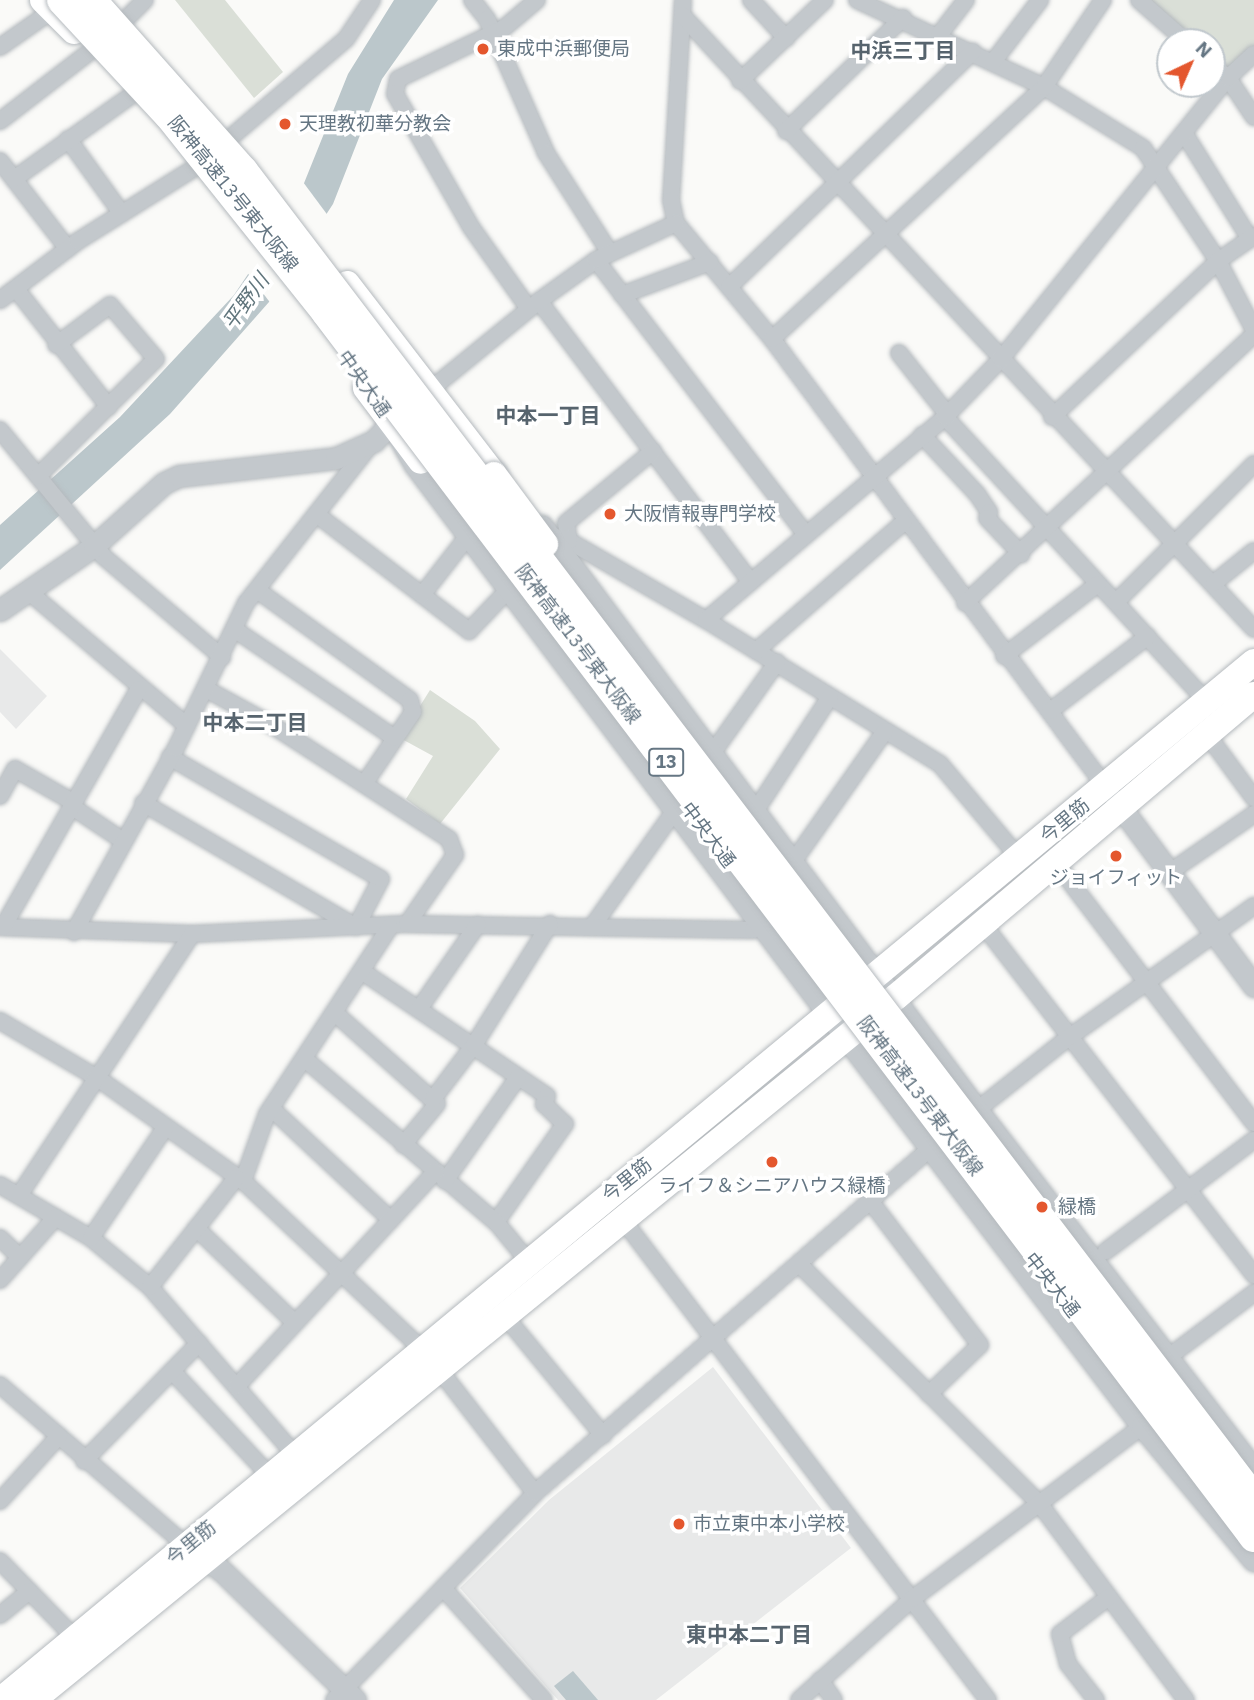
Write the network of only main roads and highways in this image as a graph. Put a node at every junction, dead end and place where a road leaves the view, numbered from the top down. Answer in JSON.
{"nodes":[{"id":1,"x":91,"y":0,"type":"edge"},
{"id":2,"x":106,"y":0,"type":"edge"},
{"id":3,"x":53,"y":3,"type":"edge"},
{"id":4,"x":1254,"y":662,"type":"edge"},
{"id":5,"x":1254,"y":695,"type":"edge"},
{"id":6,"x":1113,"y":795,"type":"junction"},
{"id":7,"x":430,"y":1359,"type":"junction"},
{"id":8,"x":1254,"y":1484,"type":"edge"},
{"id":9,"x":1254,"y":1537,"type":"edge"},
{"id":10,"x":1254,"y":1551,"type":"edge"},
{"id":11,"x":196,"y":1553,"type":"junction"},
{"id":12,"x":1,"y":1700,"type":"edge"},
{"id":13,"x":33,"y":1700,"type":"edge"}],
"edges":[{"from":1,"to":8,"type":"highway","name":"阪神高速13号東大阪線","number":"13","bridge":true},
{"from":2,"to":8,"type":"main road","name":"中央大通","bridge":true},
{"from":3,"to":9,"type":"highway","name":"阪神高速13号東大阪線","number":"13","bridge":true},
{"from":3,"to":10,"type":"main road","name":"中央大通"},
{"from":4,"to":6,"type":"main road","name":"今里筋"},
{"from":5,"to":6,"type":"main road","name":"今里筋"},
{"from":6,"to":7,"type":"main road","name":"今里筋"},
{"from":6,"to":7,"type":"main road","name":"今里筋"},
{"from":7,"to":11,"type":"main road","name":"今里筋"},
{"from":7,"to":11,"type":"main road","name":"今里筋"},
{"from":11,"to":12,"type":"main road","name":"今里筋"},
{"from":11,"to":13,"type":"main road","name":"今里筋"}]}
